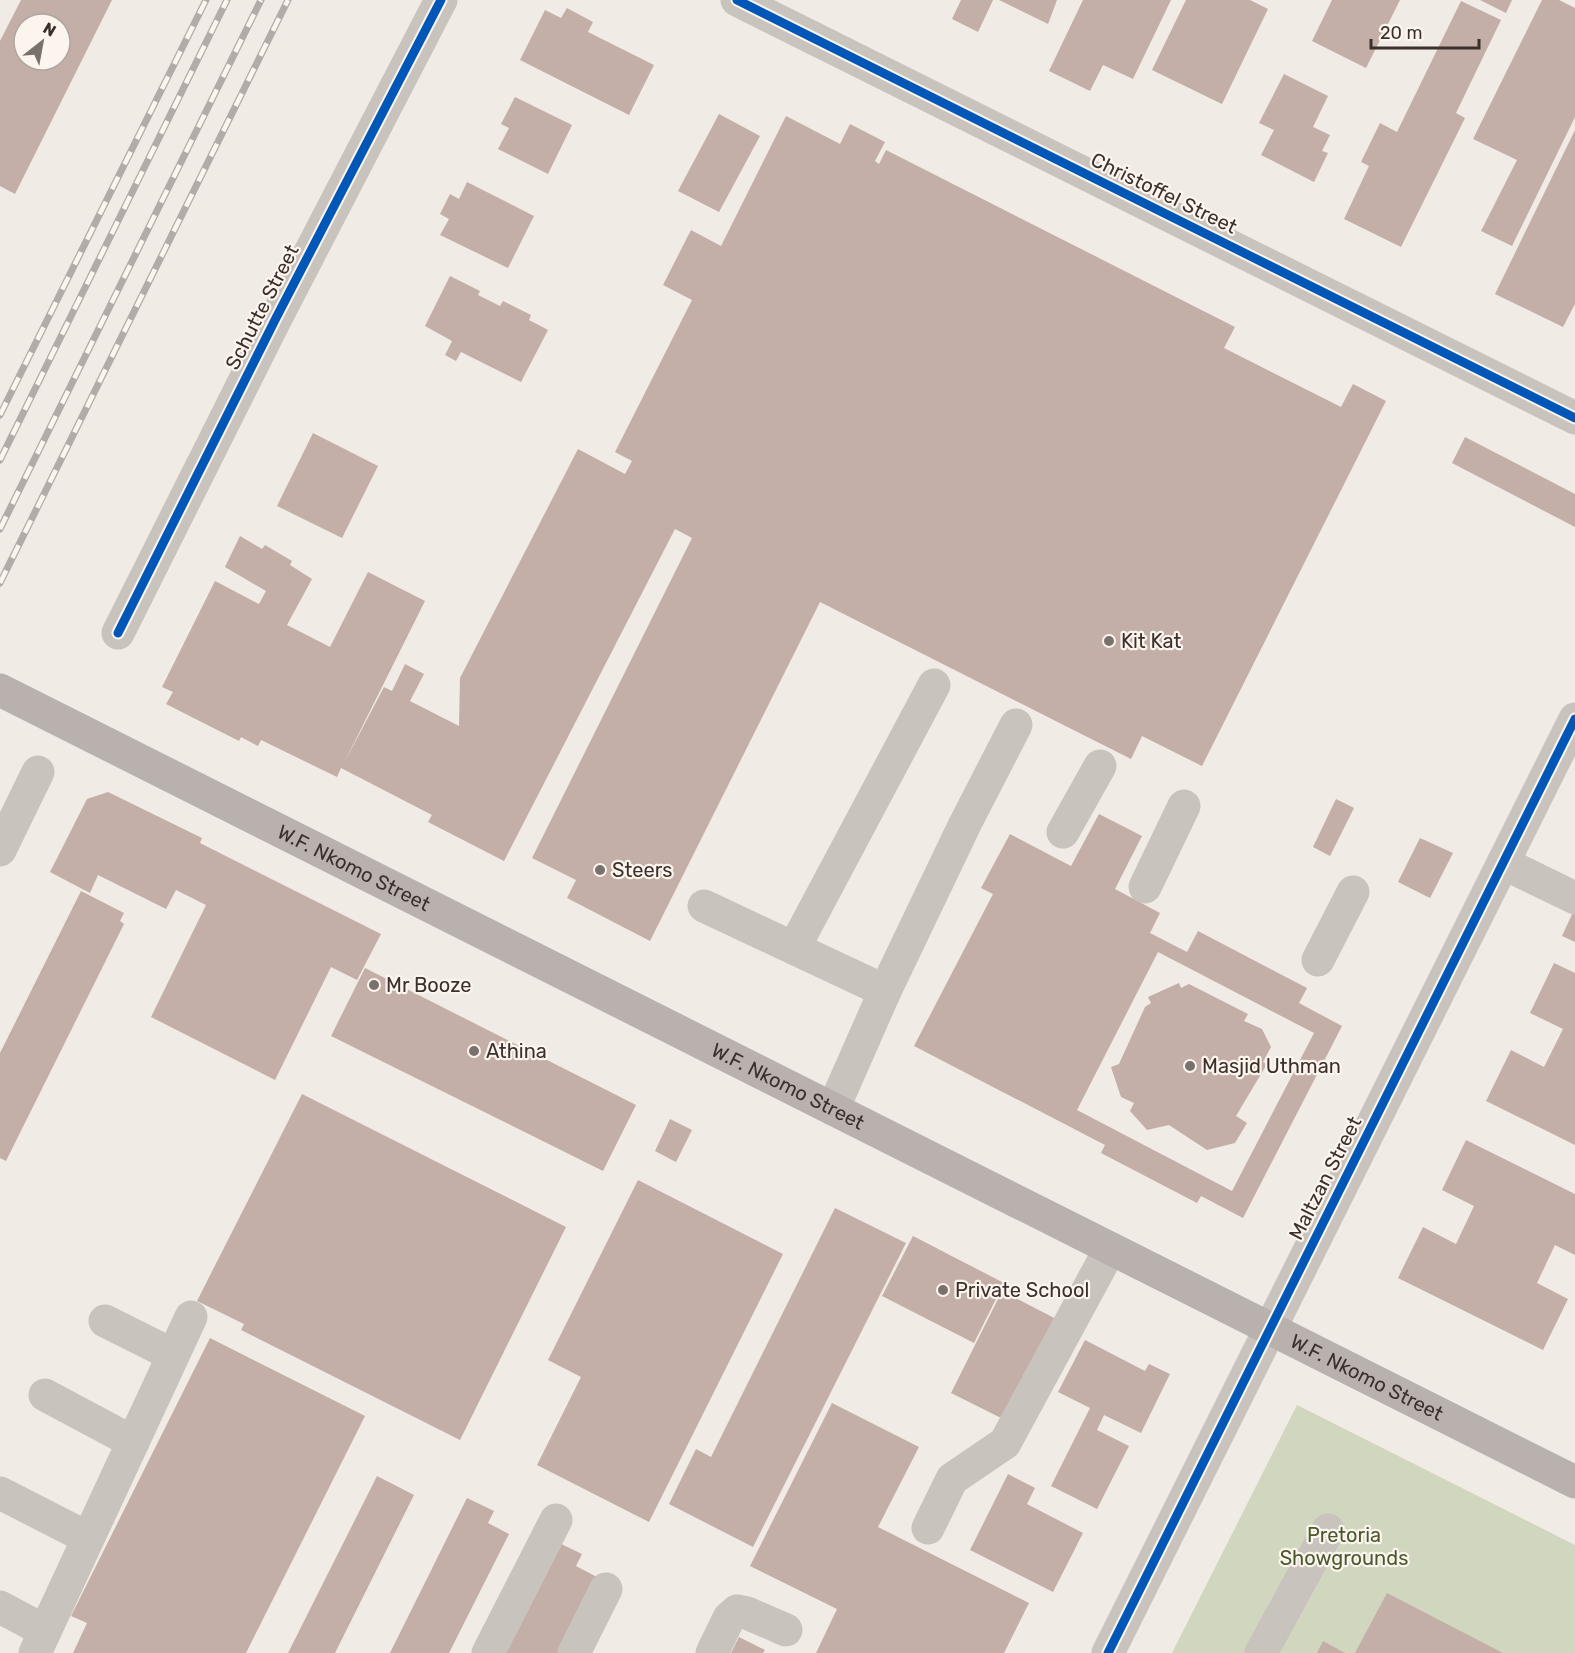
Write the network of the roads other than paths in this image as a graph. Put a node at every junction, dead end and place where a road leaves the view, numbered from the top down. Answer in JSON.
{"nodes":[{"id":1,"x":441,"y":0,"type":"edge"},
{"id":2,"x":737,"y":0,"type":"edge"},
{"id":3,"x":1575,"y":417,"type":"edge"},
{"id":4,"x":118,"y":633,"type":"dead end"},
{"id":5,"x":934,"y":685,"type":"dead end"},
{"id":6,"x":0,"y":690,"type":"edge"},
{"id":7,"x":1575,"y":719,"type":"edge"},
{"id":8,"x":1016,"y":725,"type":"dead end"},
{"id":9,"x":1100,"y":766,"type":"dead end"},
{"id":10,"x":38,"y":772,"type":"dead end"},
{"id":11,"x":1184,"y":806,"type":"dead end"},
{"id":12,"x":1063,"y":832,"type":"dead end"},
{"id":13,"x":0,"y":850,"type":"edge"},
{"id":14,"x":1503,"y":863,"type":"junction"},
{"id":15,"x":1145,"y":887,"type":"dead end"},
{"id":16,"x":1353,"y":892,"type":"dead end"},
{"id":17,"x":1575,"y":898,"type":"edge"},
{"id":18,"x":704,"y":906,"type":"dead end"},
{"id":19,"x":794,"y":948,"type":"junction"},
{"id":20,"x":1318,"y":960,"type":"dead end"},
{"id":21,"x":885,"y":991,"type":"junction"},
{"id":22,"x":833,"y":1109,"type":"junction"},
{"id":23,"x":1110,"y":1249,"type":"junction"},
{"id":24,"x":191,"y":1317,"type":"dead end"},
{"id":25,"x":105,"y":1321,"type":"dead end"},
{"id":26,"x":1270,"y":1329,"type":"junction"},
{"id":27,"x":173,"y":1355,"type":"junction"},
{"id":28,"x":45,"y":1395,"type":"dead end"},
{"id":29,"x":133,"y":1442,"type":"junction"},
{"id":30,"x":1575,"y":1482,"type":"edge"},
{"id":31,"x":0,"y":1493,"type":"edge"},
{"id":32,"x":556,"y":1520,"type":"dead end"},
{"id":33,"x":928,"y":1528,"type":"dead end"},
{"id":34,"x":1328,"y":1530,"type":"dead end"},
{"id":35,"x":88,"y":1538,"type":"junction"},
{"id":36,"x":606,"y":1589,"type":"dead end"},
{"id":37,"x":0,"y":1607,"type":"edge"},
{"id":38,"x":786,"y":1630,"type":"dead end"},
{"id":39,"x":40,"y":1642,"type":"edge"},
{"id":40,"x":488,"y":1653,"type":"edge"},
{"id":41,"x":574,"y":1653,"type":"edge"},
{"id":42,"x":712,"y":1653,"type":"edge"},
{"id":43,"x":1108,"y":1653,"type":"edge"},
{"id":44,"x":1261,"y":1653,"type":"edge"}],
"edges":[{"from":1,"to":4,"type":"street","name":"Schutte Street"},
{"from":2,"to":3,"type":"street","name":"Christoffel Street"},
{"from":5,"to":19,"type":"street"},
{"from":6,"to":22,"type":"main road","name":"W.F. Nkomo Street"},
{"from":7,"to":14,"type":"street","name":"Maltzan Street"},
{"from":8,"to":21,"type":"street"},
{"from":9,"to":12,"type":"street"},
{"from":10,"to":13,"type":"street"},
{"from":11,"to":15,"type":"street"},
{"from":14,"to":17,"type":"street"},
{"from":14,"to":26,"type":"street","name":"Maltzan Street"},
{"from":16,"to":20,"type":"street"},
{"from":18,"to":19,"type":"street"},
{"from":19,"to":21,"type":"street"},
{"from":21,"to":22,"type":"street"},
{"from":22,"to":23,"type":"main road","name":"W.F. Nkomo Street"},
{"from":23,"to":26,"type":"main road","name":"W.F. Nkomo Street"},
{"from":23,"to":33,"type":"street"},
{"from":24,"to":27,"type":"street"},
{"from":25,"to":27,"type":"street"},
{"from":26,"to":30,"type":"main road","name":"W.F. Nkomo Street"},
{"from":26,"to":43,"type":"street","name":"Maltzan Street"},
{"from":27,"to":29,"type":"street"},
{"from":28,"to":29,"type":"street"},
{"from":29,"to":35,"type":"street"},
{"from":31,"to":35,"type":"street"},
{"from":32,"to":40,"type":"street"},
{"from":34,"to":44,"type":"street"},
{"from":35,"to":39,"type":"street"},
{"from":36,"to":41,"type":"street"},
{"from":37,"to":39,"type":"street"},
{"from":38,"to":42,"type":"street"}]}
